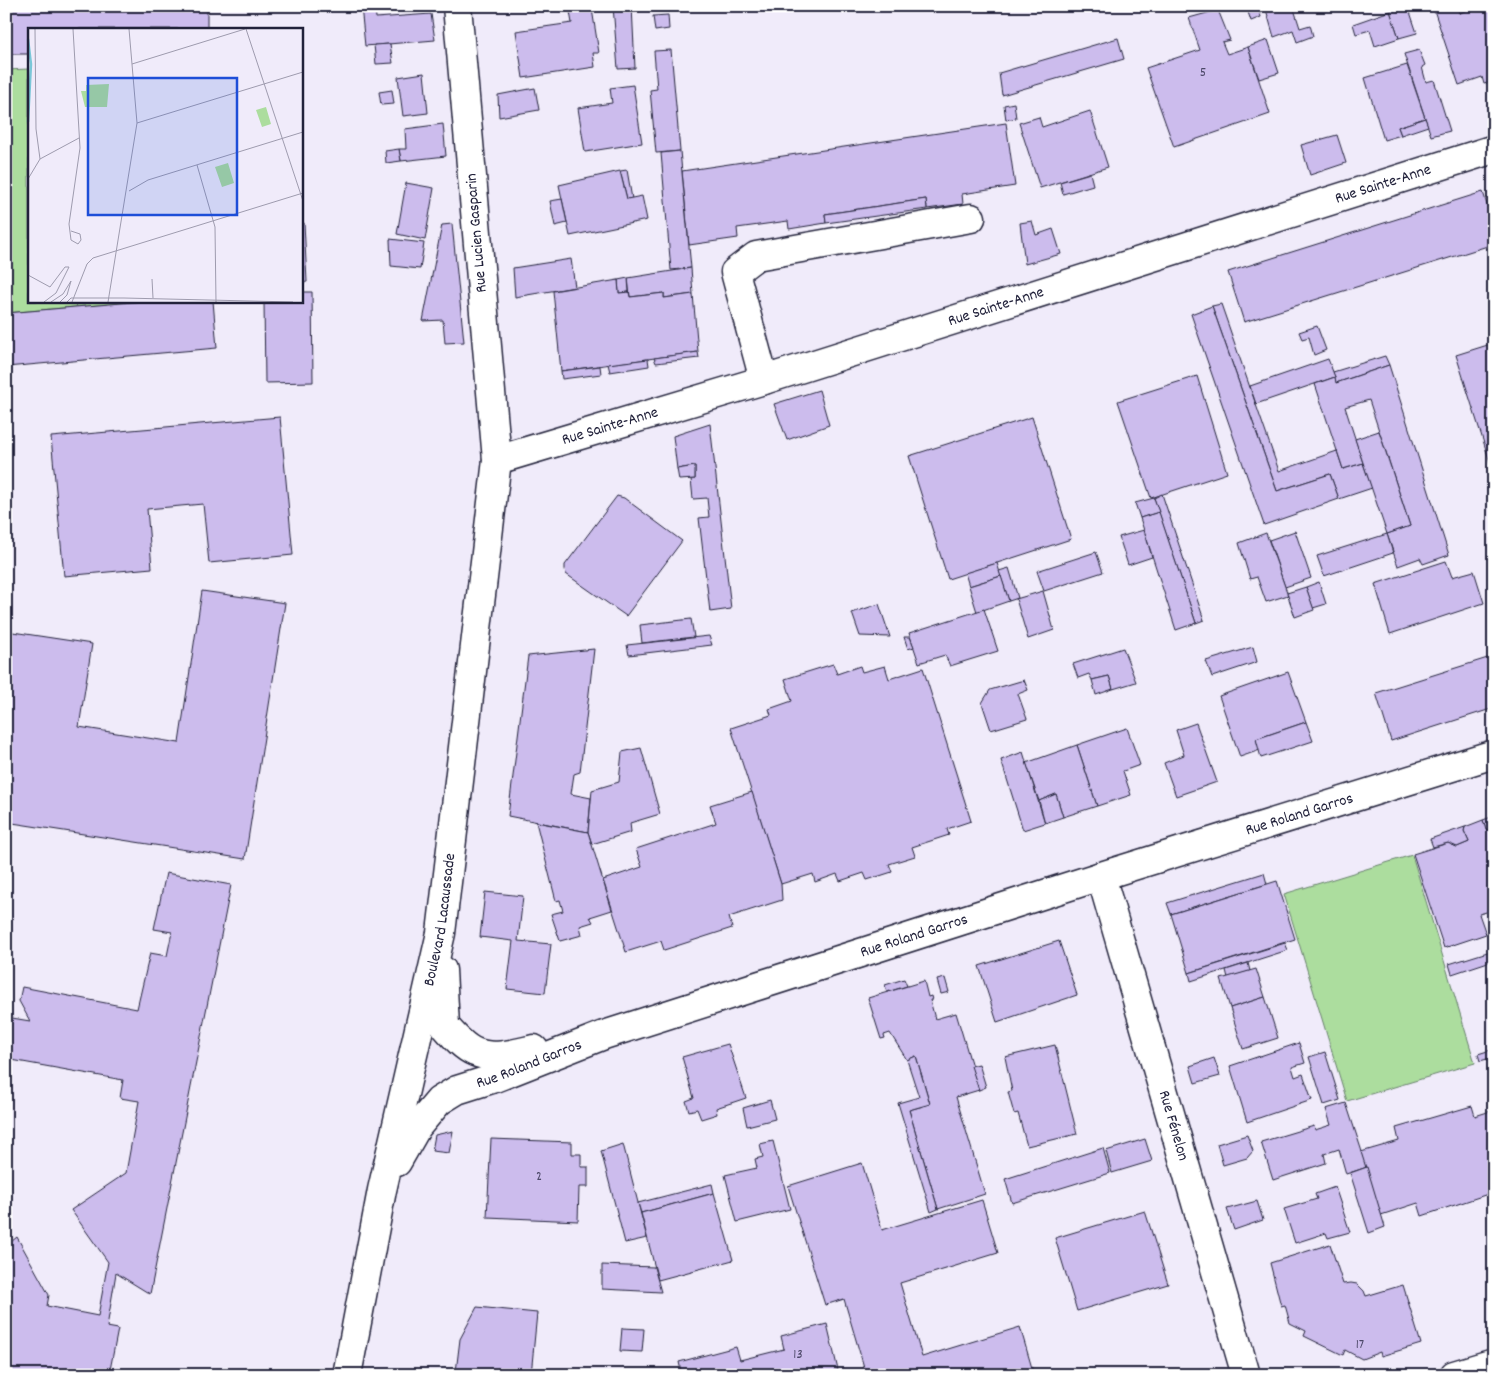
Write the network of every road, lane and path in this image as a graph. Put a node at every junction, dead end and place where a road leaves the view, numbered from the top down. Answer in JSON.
{"nodes":[{"id":1,"x":457,"y":6,"type":"edge"},
{"id":2,"x":1494,"y":148,"type":"edge"},
{"id":3,"x":971,"y":218,"type":"dead end"},
{"id":4,"x":764,"y":380,"type":"junction"},
{"id":5,"x":497,"y":460,"type":"junction"},
{"id":6,"x":1494,"y":754,"type":"edge"},
{"id":7,"x":1101,"y":876,"type":"junction"},
{"id":8,"x":441,"y":933,"type":"junction"},
{"id":9,"x":604,"y":1035,"type":"junction"},
{"id":10,"x":382,"y":1190,"type":"junction"},
{"id":11,"x":1494,"y":1363,"type":"edge"},
{"id":12,"x":347,"y":1375,"type":"edge"},
{"id":13,"x":1246,"y":1375,"type":"edge"},
{"id":14,"x":1454,"y":1375,"type":"edge"}],
"edges":[{"from":1,"to":5,"type":"street","name":"Rue Lucien Gasparin"},
{"from":2,"to":4,"type":"street","name":"Rue Sainte-Anne"},
{"from":3,"to":4,"type":"street"},
{"from":4,"to":5,"type":"street","name":"Rue Sainte-Anne"},
{"from":5,"to":8,"type":"street","name":"Boulevard Lacaussade"},
{"from":6,"to":7,"type":"street","name":"Rue Roland Garros"},
{"from":7,"to":9,"type":"street","name":"Rue Roland Garros"},
{"from":7,"to":13,"type":"street","name":"Rue Fénelon"},
{"from":8,"to":9,"type":"street"},
{"from":8,"to":10,"type":"street","name":"Boulevard Lacaussade"},
{"from":9,"to":10,"type":"street","name":"Rue Roland Garros"},
{"from":10,"to":12,"type":"street","name":"Boulevard Lacaussade"},
{"from":11,"to":14,"type":"street"}]}
